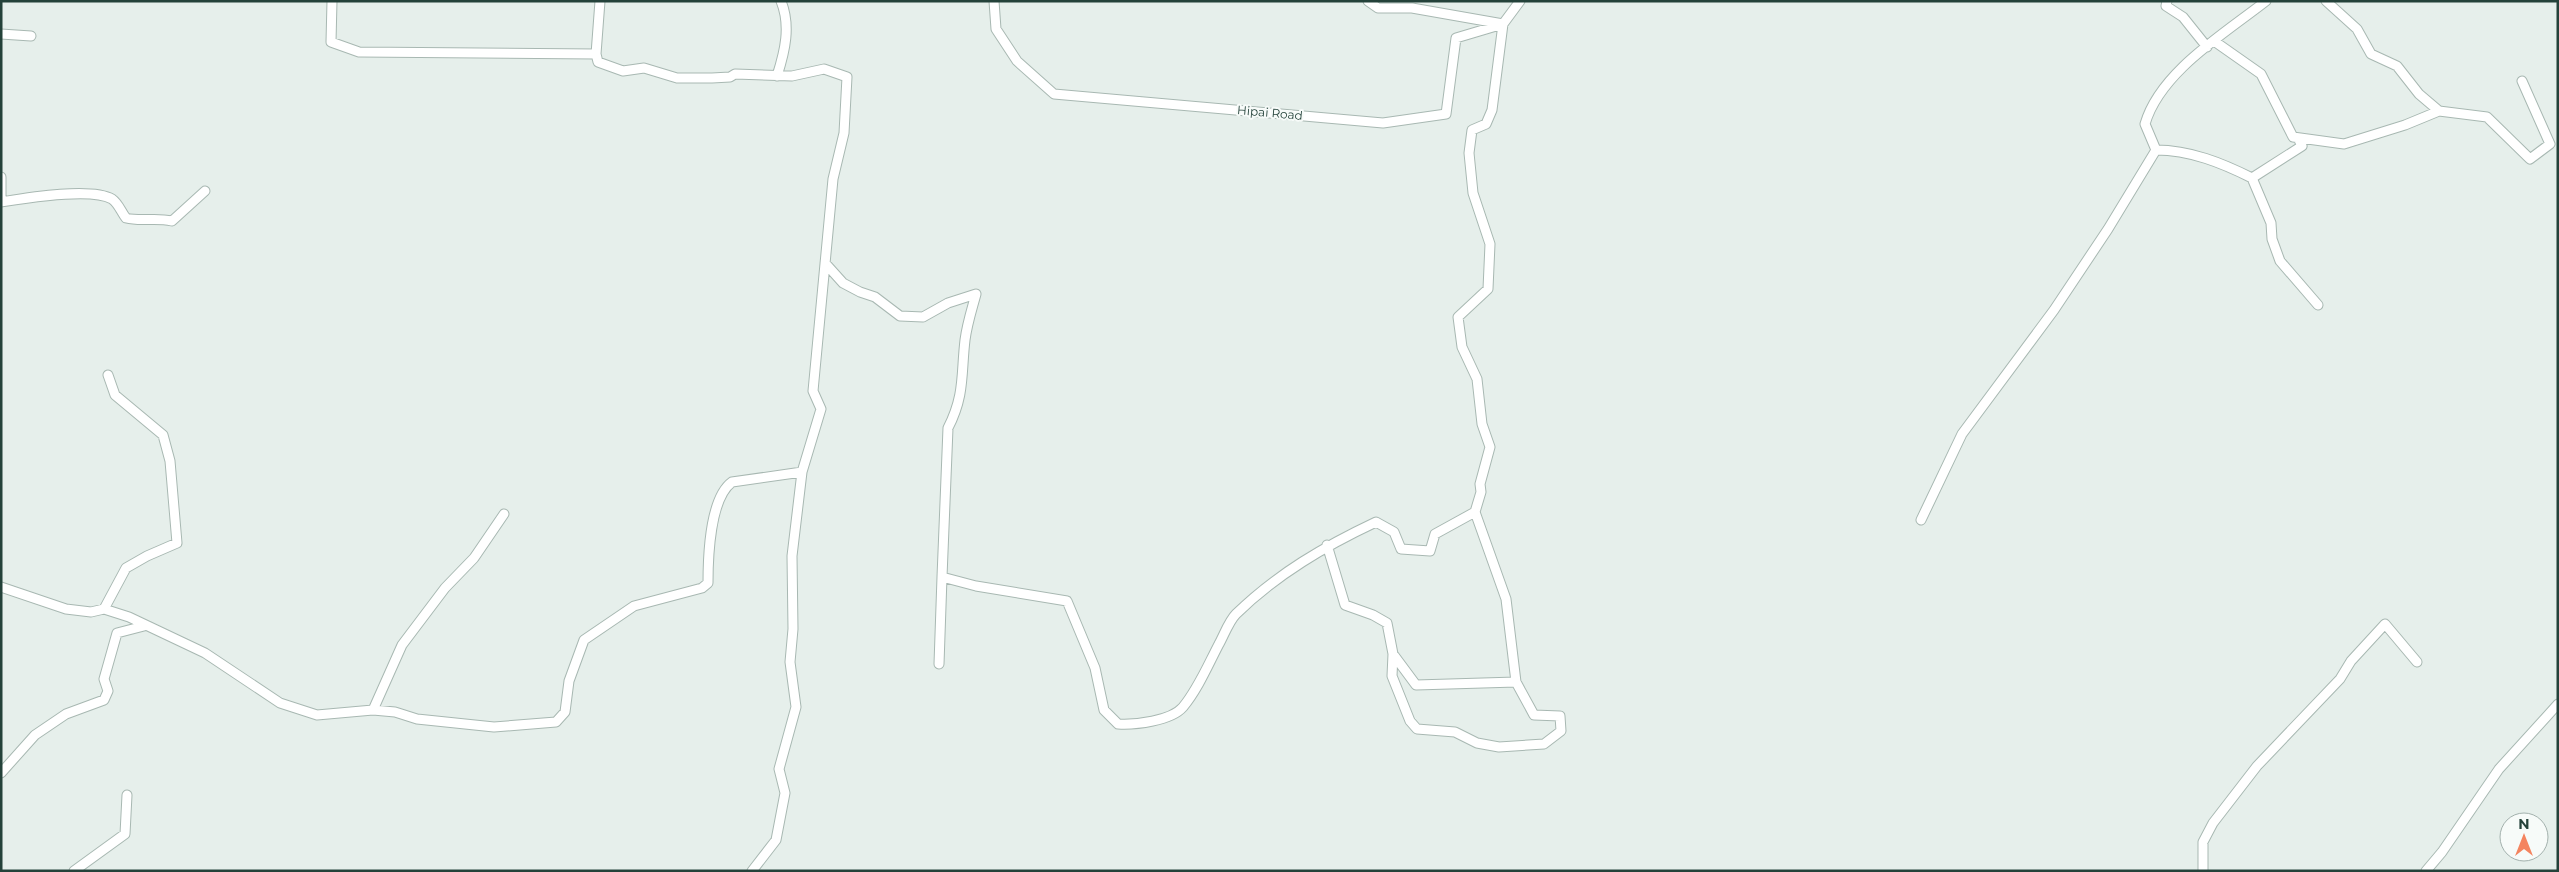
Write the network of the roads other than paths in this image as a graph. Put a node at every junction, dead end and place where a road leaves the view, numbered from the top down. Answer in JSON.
{"nodes":[{"id":1,"x":332,"y":1,"type":"edge"},
{"id":2,"x":600,"y":1,"type":"edge"},
{"id":3,"x":781,"y":1,"type":"edge"},
{"id":4,"x":994,"y":1,"type":"edge"},
{"id":5,"x":1368,"y":1,"type":"edge"},
{"id":6,"x":1520,"y":1,"type":"edge"},
{"id":7,"x":2167,"y":1,"type":"edge"},
{"id":8,"x":2266,"y":1,"type":"edge"},
{"id":9,"x":2326,"y":1,"type":"edge"},
{"id":10,"x":1503,"y":24,"type":"junction"},
{"id":11,"x":1,"y":34,"type":"edge"},
{"id":12,"x":31,"y":36,"type":"dead end"},
{"id":13,"x":2210,"y":44,"type":"junction"},
{"id":14,"x":596,"y":54,"type":"junction"},
{"id":15,"x":777,"y":76,"type":"junction"},
{"id":16,"x":2522,"y":80,"type":"dead end"},
{"id":17,"x":2439,"y":111,"type":"junction"},
{"id":18,"x":2298,"y":138,"type":"junction"},
{"id":19,"x":2554,"y":141,"type":"edge"},
{"id":20,"x":2156,"y":150,"type":"junction"},
{"id":21,"x":1,"y":177,"type":"edge"},
{"id":22,"x":2252,"y":178,"type":"junction"},
{"id":23,"x":205,"y":192,"type":"dead end"},
{"id":24,"x":1,"y":202,"type":"edge"},
{"id":25,"x":825,"y":263,"type":"junction"},
{"id":26,"x":2318,"y":305,"type":"dead end"},
{"id":27,"x":108,"y":375,"type":"dead end"},
{"id":28,"x":802,"y":472,"type":"junction"},
{"id":29,"x":1475,"y":512,"type":"junction"},
{"id":30,"x":504,"y":514,"type":"dead end"},
{"id":31,"x":1921,"y":520,"type":"dead end"},
{"id":32,"x":1327,"y":545,"type":"junction"},
{"id":33,"x":942,"y":577,"type":"junction"},
{"id":34,"x":1,"y":587,"type":"edge"},
{"id":35,"x":104,"y":609,"type":"junction"},
{"id":36,"x":144,"y":626,"type":"junction"},
{"id":37,"x":1393,"y":654,"type":"junction"},
{"id":38,"x":2417,"y":662,"type":"dead end"},
{"id":39,"x":939,"y":664,"type":"dead end"},
{"id":40,"x":1516,"y":682,"type":"junction"},
{"id":41,"x":2558,"y":704,"type":"edge"},
{"id":42,"x":373,"y":710,"type":"junction"},
{"id":43,"x":1,"y":773,"type":"edge"},
{"id":44,"x":127,"y":795,"type":"dead end"},
{"id":45,"x":74,"y":871,"type":"edge"},
{"id":46,"x":752,"y":871,"type":"edge"},
{"id":47,"x":2203,"y":871,"type":"edge"},
{"id":48,"x":2426,"y":871,"type":"edge"}],
"edges":[{"from":1,"to":14,"type":"street"},
{"from":2,"to":14,"type":"street"},
{"from":3,"to":15,"type":"street"},
{"from":4,"to":10,"type":"street","name":"Hipai Road"},
{"from":5,"to":10,"type":"street"},
{"from":6,"to":10,"type":"street"},
{"from":7,"to":13,"type":"street"},
{"from":8,"to":13,"type":"street"},
{"from":9,"to":17,"type":"street"},
{"from":10,"to":29,"type":"street"},
{"from":11,"to":12,"type":"street"},
{"from":13,"to":18,"type":"street"},
{"from":13,"to":20,"type":"street"},
{"from":14,"to":15,"type":"street"},
{"from":15,"to":25,"type":"street"},
{"from":16,"to":19,"type":"street"},
{"from":17,"to":18,"type":"street"},
{"from":17,"to":19,"type":"street"},
{"from":18,"to":22,"type":"street"},
{"from":20,"to":22,"type":"street"},
{"from":20,"to":31,"type":"street"},
{"from":21,"to":24,"type":"street"},
{"from":22,"to":26,"type":"street"},
{"from":23,"to":24,"type":"street"},
{"from":25,"to":28,"type":"street"},
{"from":25,"to":33,"type":"street"},
{"from":27,"to":35,"type":"street"},
{"from":28,"to":42,"type":"street"},
{"from":28,"to":46,"type":"street"},
{"from":29,"to":32,"type":"street"},
{"from":29,"to":40,"type":"street"},
{"from":30,"to":42,"type":"street"},
{"from":32,"to":33,"type":"street"},
{"from":32,"to":37,"type":"street"},
{"from":33,"to":39,"type":"street"},
{"from":34,"to":35,"type":"street"},
{"from":35,"to":36,"type":"street"},
{"from":36,"to":42,"type":"street"},
{"from":36,"to":43,"type":"street"},
{"from":37,"to":40,"type":"street"},
{"from":37,"to":40,"type":"street"},
{"from":38,"to":47,"type":"street"},
{"from":41,"to":48,"type":"street"},
{"from":44,"to":45,"type":"street"}]}
